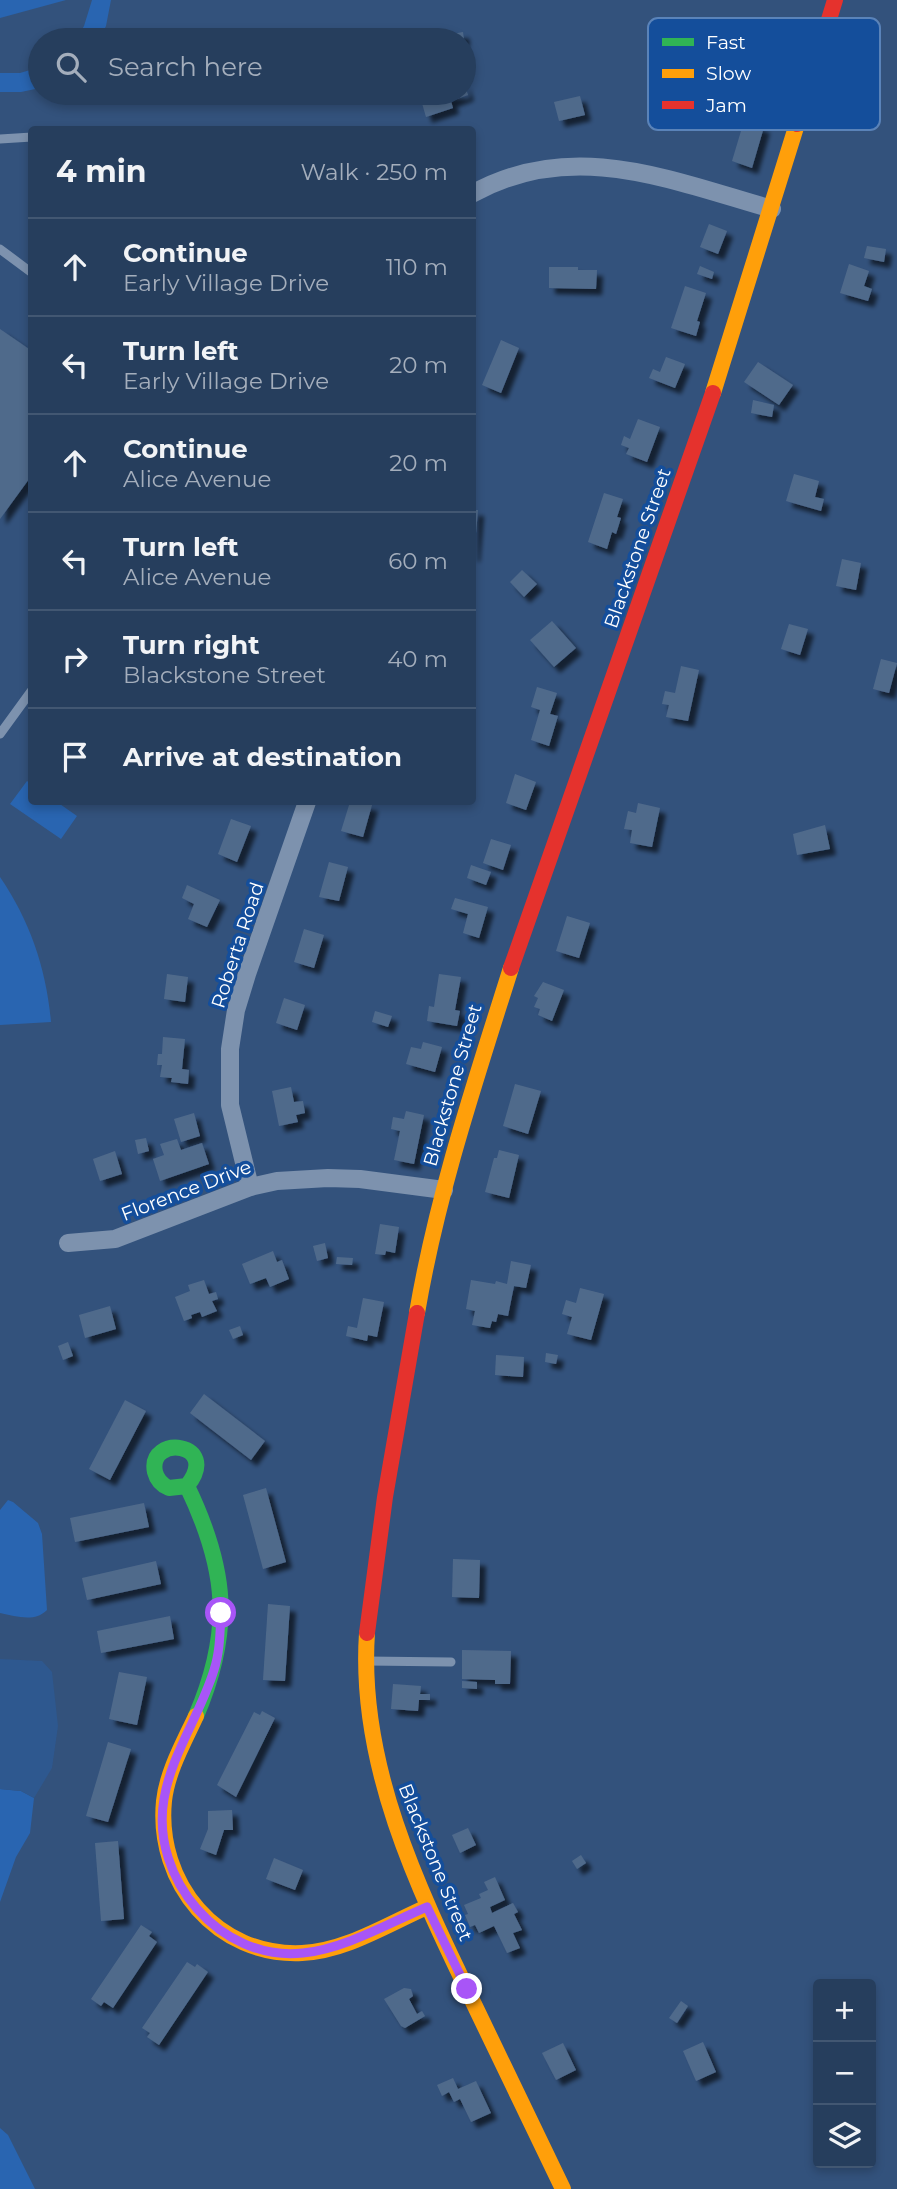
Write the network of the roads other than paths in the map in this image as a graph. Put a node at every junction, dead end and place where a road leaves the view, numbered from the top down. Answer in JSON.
{"nodes":[{"id":1,"x":835,"y":0,"type":"edge"},
{"id":2,"x":830,"y":18,"type":"edge"},
{"id":3,"x":796,"y":130,"type":"edge"},
{"id":4,"x":28,"y":136,"type":"edge"},
{"id":5,"x":0,"y":139,"type":"edge"},
{"id":6,"x":476,"y":192,"type":"edge"},
{"id":7,"x":772,"y":209,"type":"junction"},
{"id":8,"x":0,"y":249,"type":"edge"},
{"id":9,"x":28,"y":271,"type":"edge"},
{"id":10,"x":28,"y":696,"type":"edge"},
{"id":11,"x":0,"y":734,"type":"edge"},
{"id":12,"x":306,"y":805,"type":"edge"},
{"id":13,"x":250,"y":1187,"type":"junction"},
{"id":14,"x":444,"y":1190,"type":"junction"},
{"id":15,"x":68,"y":1243,"type":"dead end"},
{"id":16,"x":187,"y":1486,"type":"dead end"},
{"id":17,"x":365,"y":1661,"type":"junction"},
{"id":18,"x":451,"y":1662,"type":"dead end"},
{"id":19,"x":427,"y":1907,"type":"junction"},
{"id":20,"x":563,"y":2189,"type":"edge"}],
"edges":[{"from":1,"to":2,"type":"main road","name":"Blackstone Street"},
{"from":3,"to":7,"type":"main road","name":"Blackstone Street"},
{"from":4,"to":5,"type":"lane"},
{"from":6,"to":7,"type":"street"},
{"from":7,"to":14,"type":"main road","name":"Blackstone Street"},
{"from":8,"to":9,"type":"lane"},
{"from":10,"to":11,"type":"lane"},
{"from":12,"to":13,"type":"street","name":"Roberta Road"},
{"from":13,"to":14,"type":"street","name":"Florence Drive"},
{"from":13,"to":15,"type":"street","name":"Florence Drive"},
{"from":14,"to":17,"type":"main road","name":"Blackstone Street"},
{"from":16,"to":19,"type":"main road"},
{"from":17,"to":18,"type":"lane"},
{"from":17,"to":19,"type":"main road","name":"Blackstone Street"},
{"from":19,"to":20,"type":"main road","name":"Blackstone Street"}]}
